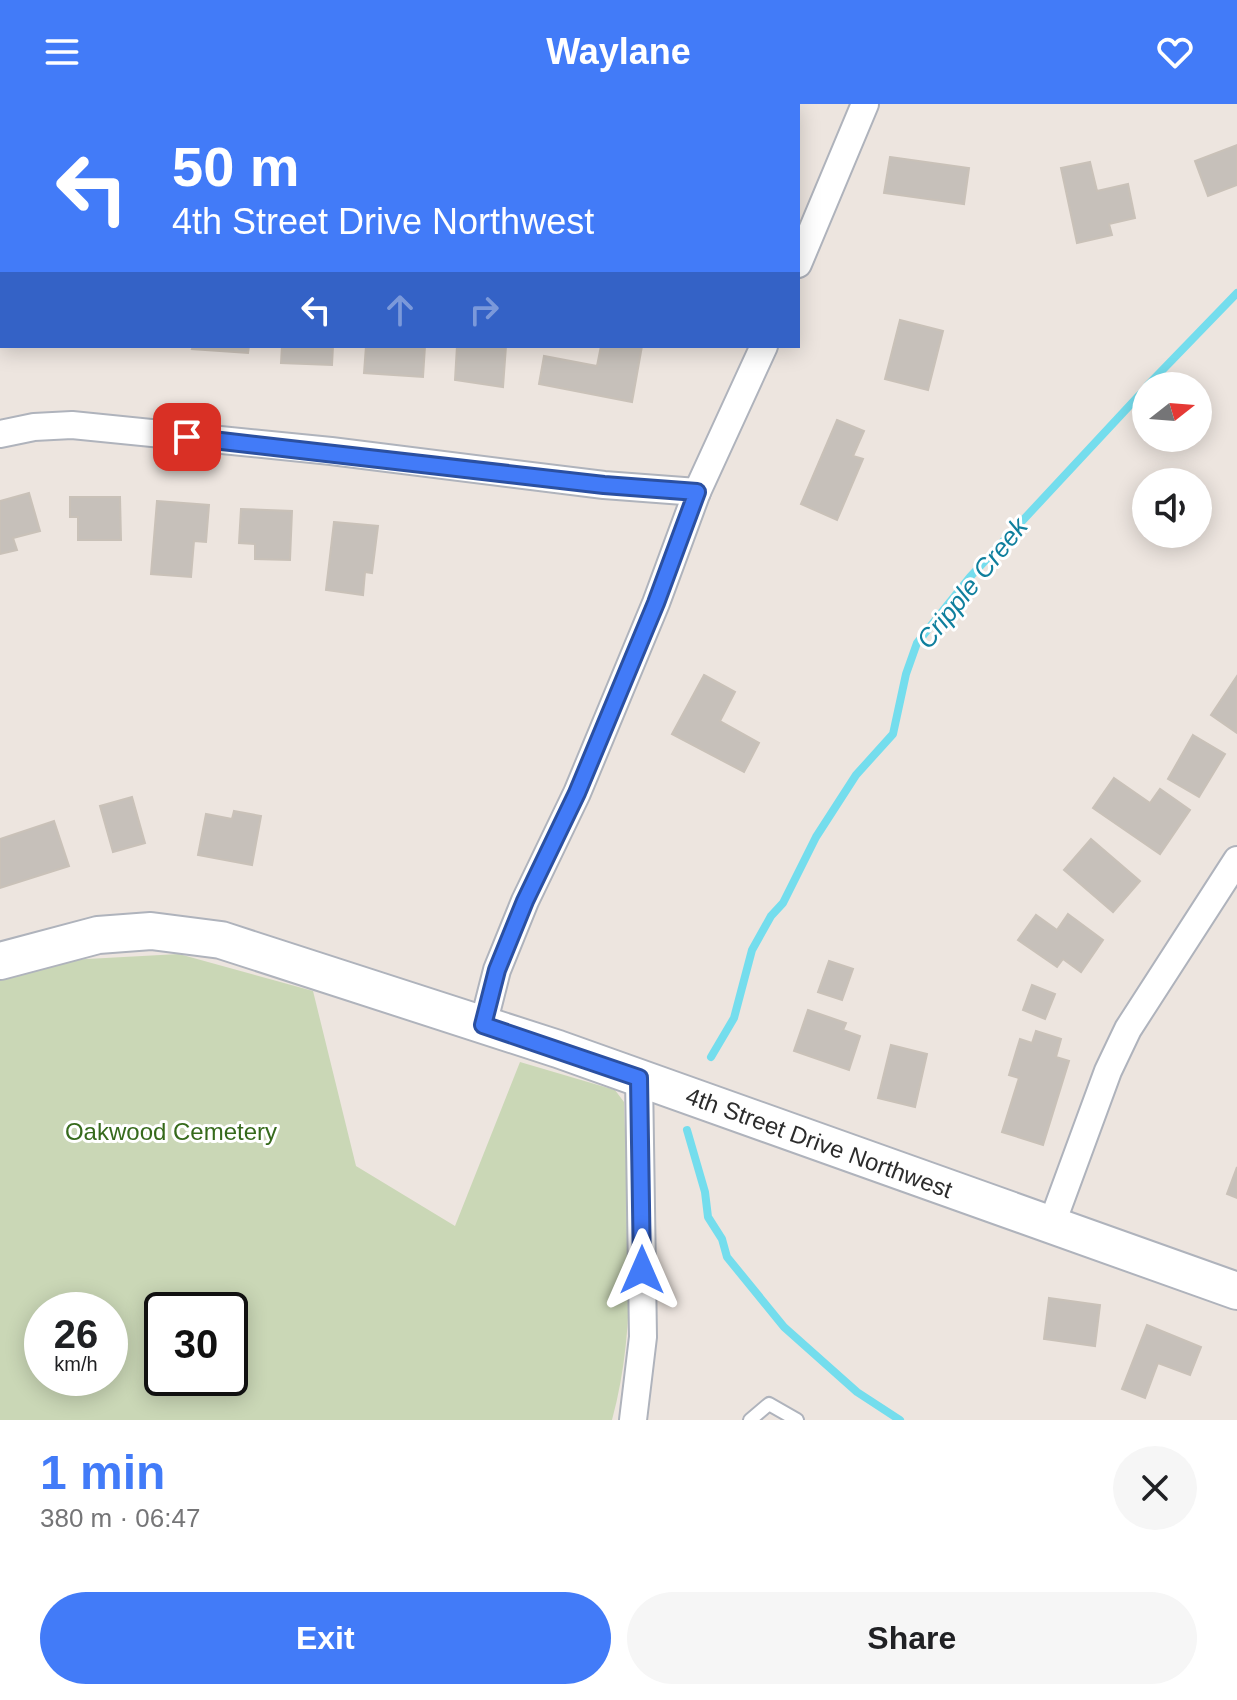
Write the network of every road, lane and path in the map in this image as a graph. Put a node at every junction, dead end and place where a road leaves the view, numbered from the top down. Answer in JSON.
{"nodes":[{"id":1,"x":865,"y":104,"type":"edge"},
{"id":2,"x":800,"y":259,"type":"edge"},
{"id":3,"x":763,"y":348,"type":"edge"},
{"id":4,"x":0,"y":434,"type":"edge"},
{"id":5,"x":697,"y":492,"type":"junction"},
{"id":6,"x":1237,"y":860,"type":"edge"},
{"id":7,"x":0,"y":961,"type":"edge"},
{"id":8,"x":483,"y":1025,"type":"junction"},
{"id":9,"x":639,"y":1078,"type":"junction"},
{"id":10,"x":1051,"y":1226,"type":"junction"},
{"id":11,"x":1237,"y":1291,"type":"edge"},
{"id":12,"x":633,"y":1420,"type":"edge"},
{"id":13,"x":750,"y":1420,"type":"edge"},
{"id":14,"x":797,"y":1420,"type":"edge"}],
"edges":[{"from":1,"to":2,"type":"street"},
{"from":3,"to":5,"type":"street"},
{"from":4,"to":5,"type":"street"},
{"from":5,"to":8,"type":"street"},
{"from":6,"to":10,"type":"street"},
{"from":7,"to":8,"type":"main road","name":"4th Street Drive Northwest"},
{"from":8,"to":9,"type":"main road","name":"4th Street Drive Northwest"},
{"from":9,"to":10,"type":"main road","name":"4th Street Drive Northwest"},
{"from":9,"to":12,"type":"street"},
{"from":10,"to":11,"type":"main road","name":"4th Street Drive Northwest"},
{"from":13,"to":14,"type":"lane"}]}
